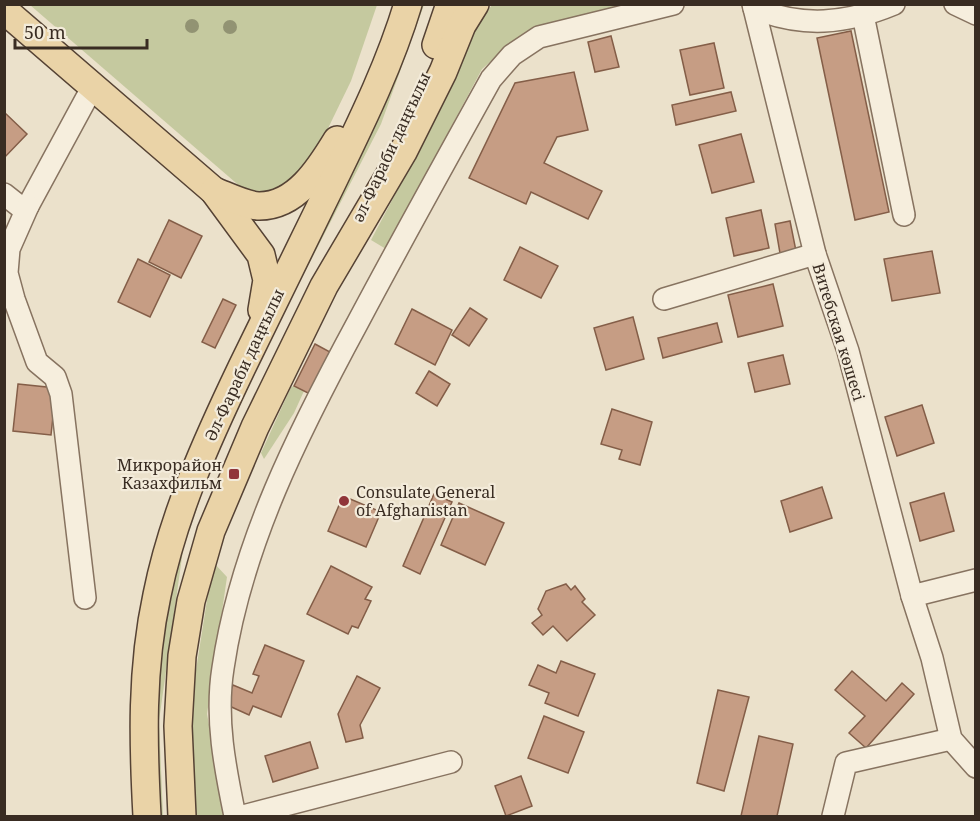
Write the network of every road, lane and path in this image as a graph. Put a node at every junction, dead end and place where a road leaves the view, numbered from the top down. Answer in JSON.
{"nodes":[{"id":1,"x":404,"y":4,"type":"edge"},
{"id":2,"x":408,"y":4,"type":"edge"},
{"id":3,"x":450,"y":4,"type":"edge"},
{"id":4,"x":475,"y":4,"type":"edge"},
{"id":5,"x":673,"y":4,"type":"edge"},
{"id":6,"x":894,"y":4,"type":"edge"},
{"id":7,"x":955,"y":4,"type":"edge"},
{"id":8,"x":753,"y":6,"type":"edge"},
{"id":9,"x":4,"y":10,"type":"edge"},
{"id":10,"x":975,"y":14,"type":"edge"},
{"id":11,"x":863,"y":15,"type":"junction"},
{"id":12,"x":93,"y":86,"type":"junction"},
{"id":13,"x":214,"y":191,"type":"junction"},
{"id":14,"x":4,"y":194,"type":"edge"},
{"id":15,"x":28,"y":206,"type":"junction"},
{"id":16,"x":904,"y":215,"type":"dead end"},
{"id":17,"x":815,"y":254,"type":"junction"},
{"id":18,"x":324,"y":286,"type":"junction"},
{"id":19,"x":664,"y":299,"type":"dead end"},
{"id":20,"x":255,"y":340,"type":"junction"},
{"id":21,"x":975,"y":580,"type":"edge"},
{"id":22,"x":912,"y":596,"type":"junction"},
{"id":23,"x":85,"y":598,"type":"dead end"},
{"id":24,"x":951,"y":739,"type":"junction"},
{"id":25,"x":452,"y":762,"type":"dead end"},
{"id":26,"x":975,"y":767,"type":"edge"},
{"id":27,"x":147,"y":816,"type":"edge"},
{"id":28,"x":182,"y":816,"type":"edge"},
{"id":29,"x":235,"y":816,"type":"edge"},
{"id":30,"x":243,"y":816,"type":"edge"},
{"id":31,"x":833,"y":816,"type":"edge"}],
"edges":[{"from":1,"to":13,"type":"main road"},
{"from":2,"to":20,"type":"main road","name":"Әл-Фараби даңғылы"},
{"from":3,"to":18,"type":"main road","name":"әл-Фараби даңғылы"},
{"from":4,"to":18,"type":"main road"},
{"from":5,"to":29,"type":"street"},
{"from":6,"to":11,"type":"street"},
{"from":7,"to":10,"type":"street"},
{"from":8,"to":11,"type":"street"},
{"from":8,"to":17,"type":"street","name":"Витебская көшесі"},
{"from":9,"to":12,"type":"main road"},
{"from":11,"to":16,"type":"street"},
{"from":12,"to":13,"type":"main road"},
{"from":12,"to":15,"type":"street"},
{"from":13,"to":20,"type":"main road"},
{"from":14,"to":15,"type":"street"},
{"from":15,"to":23,"type":"street"},
{"from":17,"to":19,"type":"street"},
{"from":17,"to":22,"type":"street","name":"Витебская көшесі"},
{"from":18,"to":28,"type":"main road"},
{"from":20,"to":27,"type":"main road","name":"Әл-Фараби даңғылы"},
{"from":21,"to":22,"type":"street"},
{"from":22,"to":24,"type":"street","name":"Витебская көшесі"},
{"from":24,"to":26,"type":"street"},
{"from":24,"to":31,"type":"street"},
{"from":25,"to":30,"type":"street"}]}
